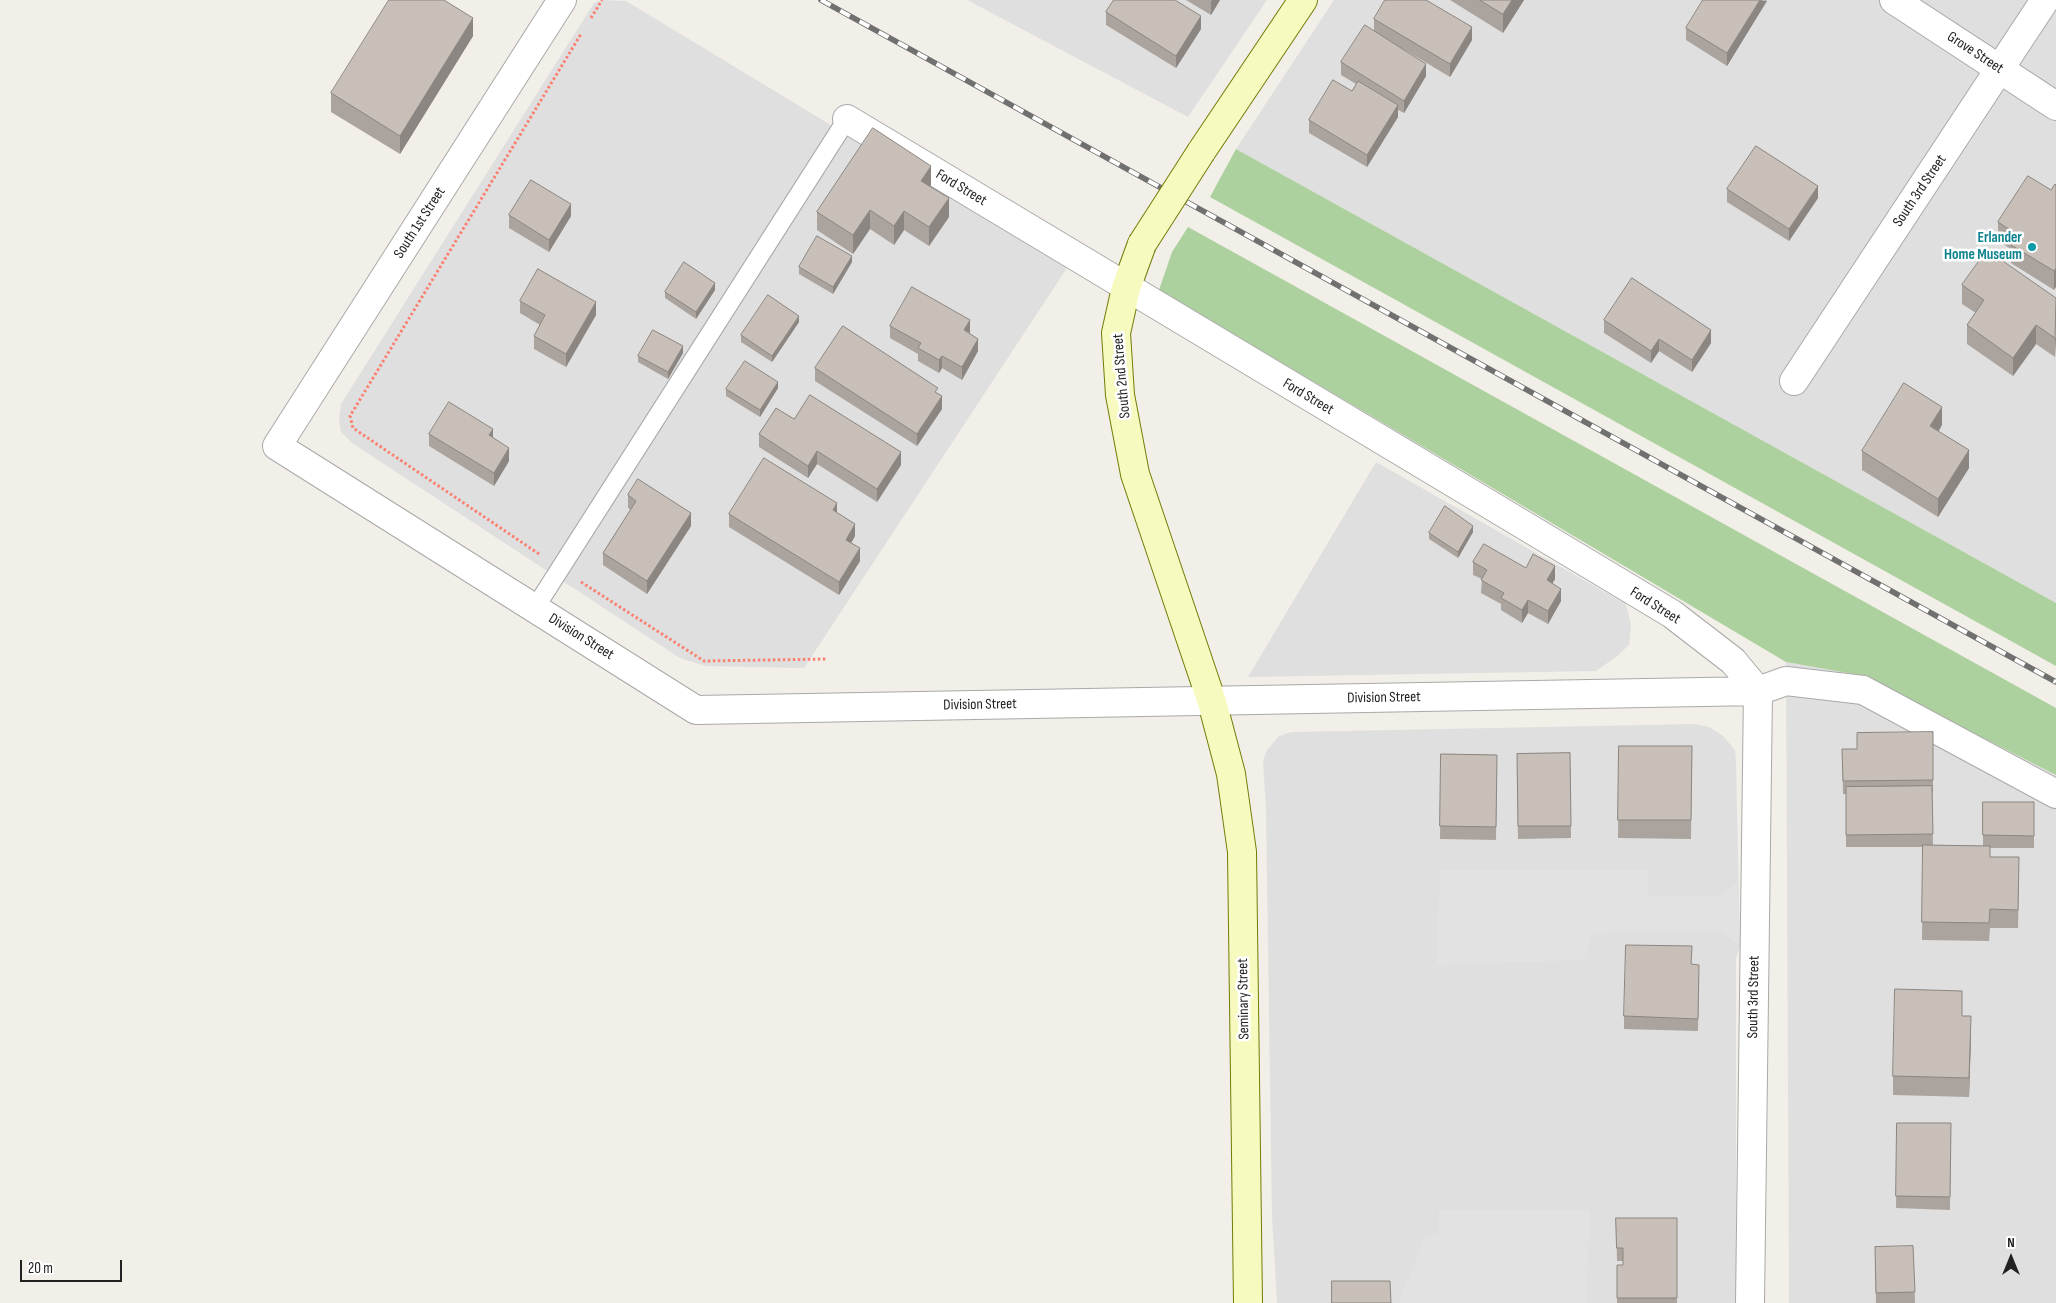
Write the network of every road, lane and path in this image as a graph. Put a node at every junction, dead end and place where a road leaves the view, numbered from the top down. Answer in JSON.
{"nodes":[{"id":1,"x":562,"y":0,"type":"edge"},
{"id":2,"x":602,"y":0,"type":"edge"},
{"id":3,"x":1303,"y":0,"type":"edge"},
{"id":4,"x":1894,"y":0,"type":"edge"},
{"id":5,"x":2045,"y":0,"type":"edge"},
{"id":6,"x":586,"y":25,"type":"dead end"},
{"id":7,"x":581,"y":34,"type":"dead end"},
{"id":8,"x":2000,"y":70,"type":"junction"},
{"id":9,"x":2056,"y":106,"type":"edge"},
{"id":10,"x":847,"y":119,"type":"joint"},
{"id":11,"x":1126,"y":288,"type":"junction"},
{"id":12,"x":1794,"y":381,"type":"dead end"},
{"id":13,"x":277,"y":446,"type":"joint"},
{"id":14,"x":561,"y":569,"type":"junction"},
{"id":15,"x":535,"y":608,"type":"junction"},
{"id":16,"x":828,"y":660,"type":"dead end"},
{"id":17,"x":1758,"y":691,"type":"junction"},
{"id":18,"x":1212,"y":702,"type":"junction"},
{"id":19,"x":2056,"y":794,"type":"edge"},
{"id":20,"x":1247,"y":1302,"type":"edge"},
{"id":21,"x":1750,"y":1303,"type":"edge"}],
"edges":[{"from":1,"to":13,"type":"street","name":"South 1st Street"},
{"from":2,"to":6,"type":"path"},
{"from":3,"to":11,"type":"street","name":"South 2nd Street","bridge":true},
{"from":4,"to":8,"type":"street","name":"Grove Street"},
{"from":5,"to":8,"type":"street","name":"South 3rd Street"},
{"from":7,"to":14,"type":"path"},
{"from":8,"to":9,"type":"street","name":"Grove Street"},
{"from":8,"to":12,"type":"street","name":"South 3rd Street"},
{"from":10,"to":11,"type":"street","name":"Ford Street"},
{"from":10,"to":14,"type":"lane"},
{"from":11,"to":17,"type":"street","name":"Ford Street"},
{"from":11,"to":18,"type":"street","name":"South 2nd Street"},
{"from":13,"to":15,"type":"street","name":"Division Street"},
{"from":14,"to":15,"type":"lane"},
{"from":14,"to":16,"type":"path"},
{"from":15,"to":18,"type":"street","name":"Division Street"},
{"from":17,"to":18,"type":"street","name":"Division Street"},
{"from":17,"to":19,"type":"street"},
{"from":17,"to":21,"type":"street","name":"South 3rd Street"},
{"from":18,"to":20,"type":"street","name":"Seminary Street"}]}
